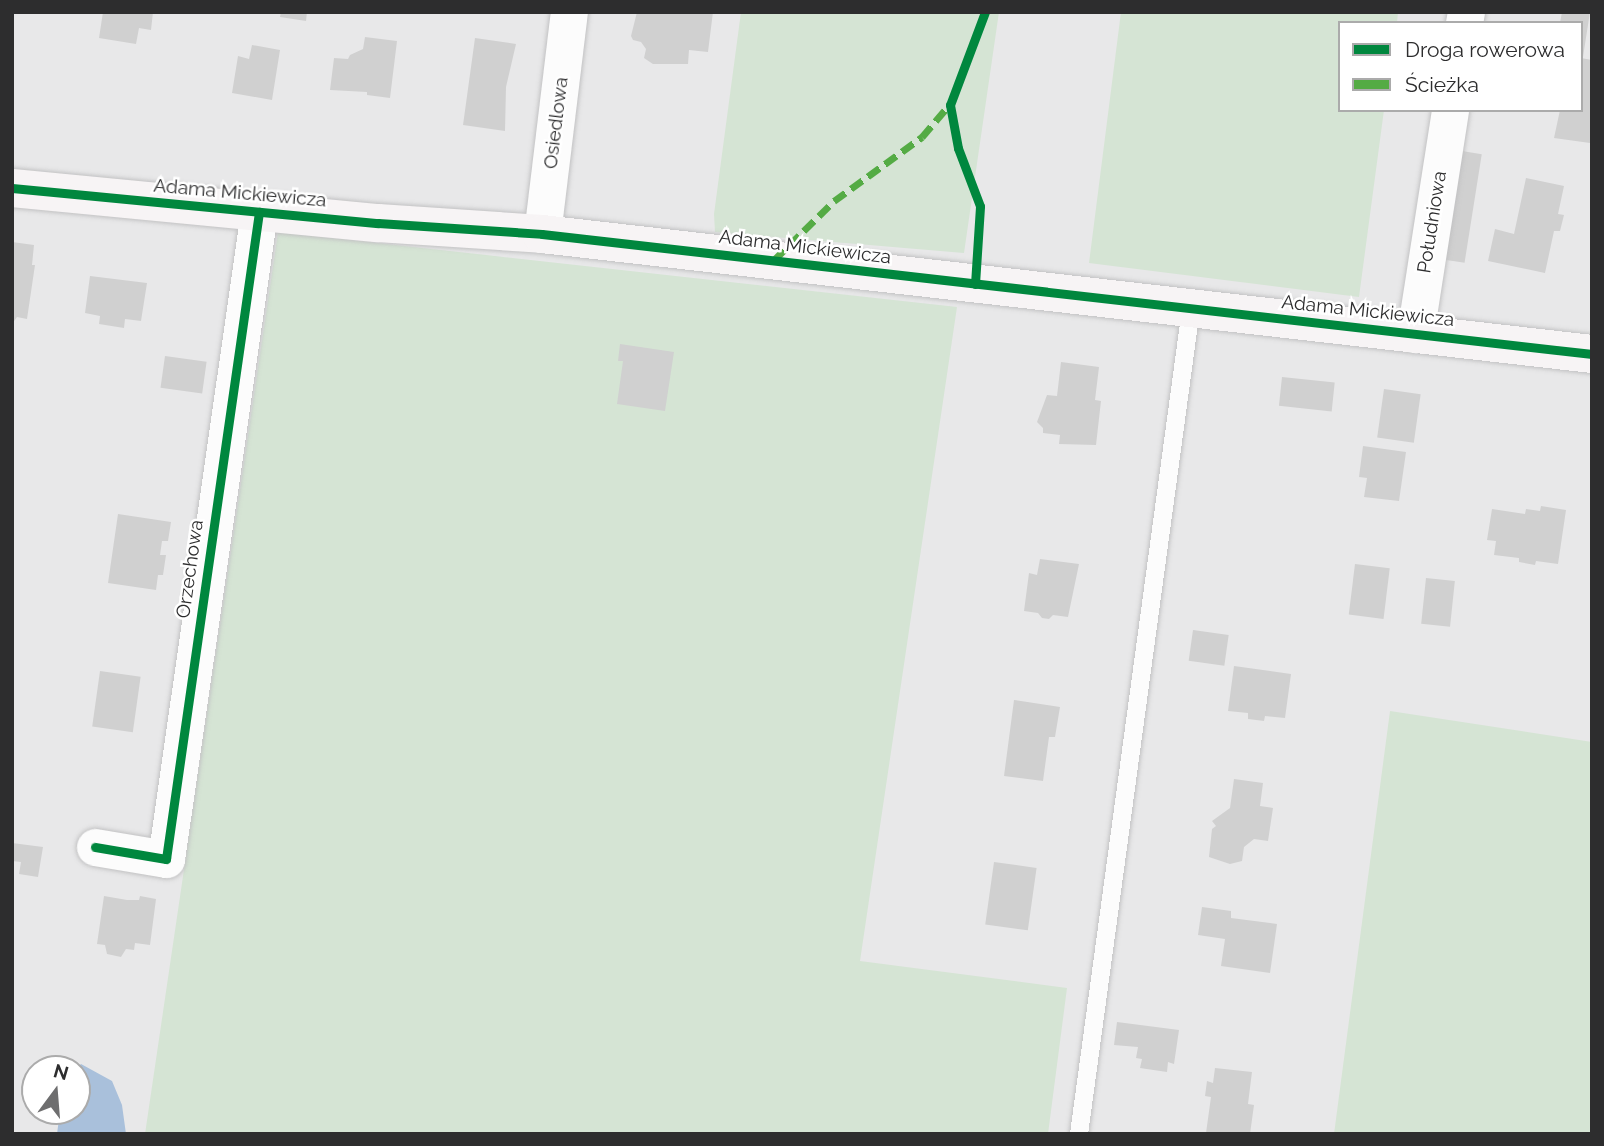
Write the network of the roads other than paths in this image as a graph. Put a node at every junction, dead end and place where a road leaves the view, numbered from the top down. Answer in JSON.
{"nodes":[{"id":1,"x":569,"y":12,"type":"edge"},
{"id":2,"x":1450,"y":112,"type":"edge"},
{"id":3,"x":12,"y":188,"type":"edge"},
{"id":4,"x":259,"y":212,"type":"junction"},
{"id":5,"x":542,"y":234,"type":"junction"},
{"id":6,"x":1191,"y":309,"type":"junction"},
{"id":7,"x":1415,"y":334,"type":"junction"},
{"id":8,"x":1592,"y":355,"type":"edge"},
{"id":9,"x":95,"y":847,"type":"dead end"},
{"id":10,"x":1079,"y":1134,"type":"edge"}],
"edges":[{"from":1,"to":5,"type":"street","name":"Osiedlowa"},
{"from":2,"to":7,"type":"street","name":"Południowa"},
{"from":3,"to":4,"type":"street","name":"Adama Mickiewicza"},
{"from":4,"to":5,"type":"street","name":"Adama Mickiewicza"},
{"from":4,"to":9,"type":"street","name":"Orzechowa"},
{"from":5,"to":6,"type":"street","name":"Adama Mickiewicza"},
{"from":6,"to":7,"type":"street","name":"Adama Mickiewicza"},
{"from":6,"to":10,"type":"lane"},
{"from":7,"to":8,"type":"street","name":"Adama Mickiewicza"}]}
